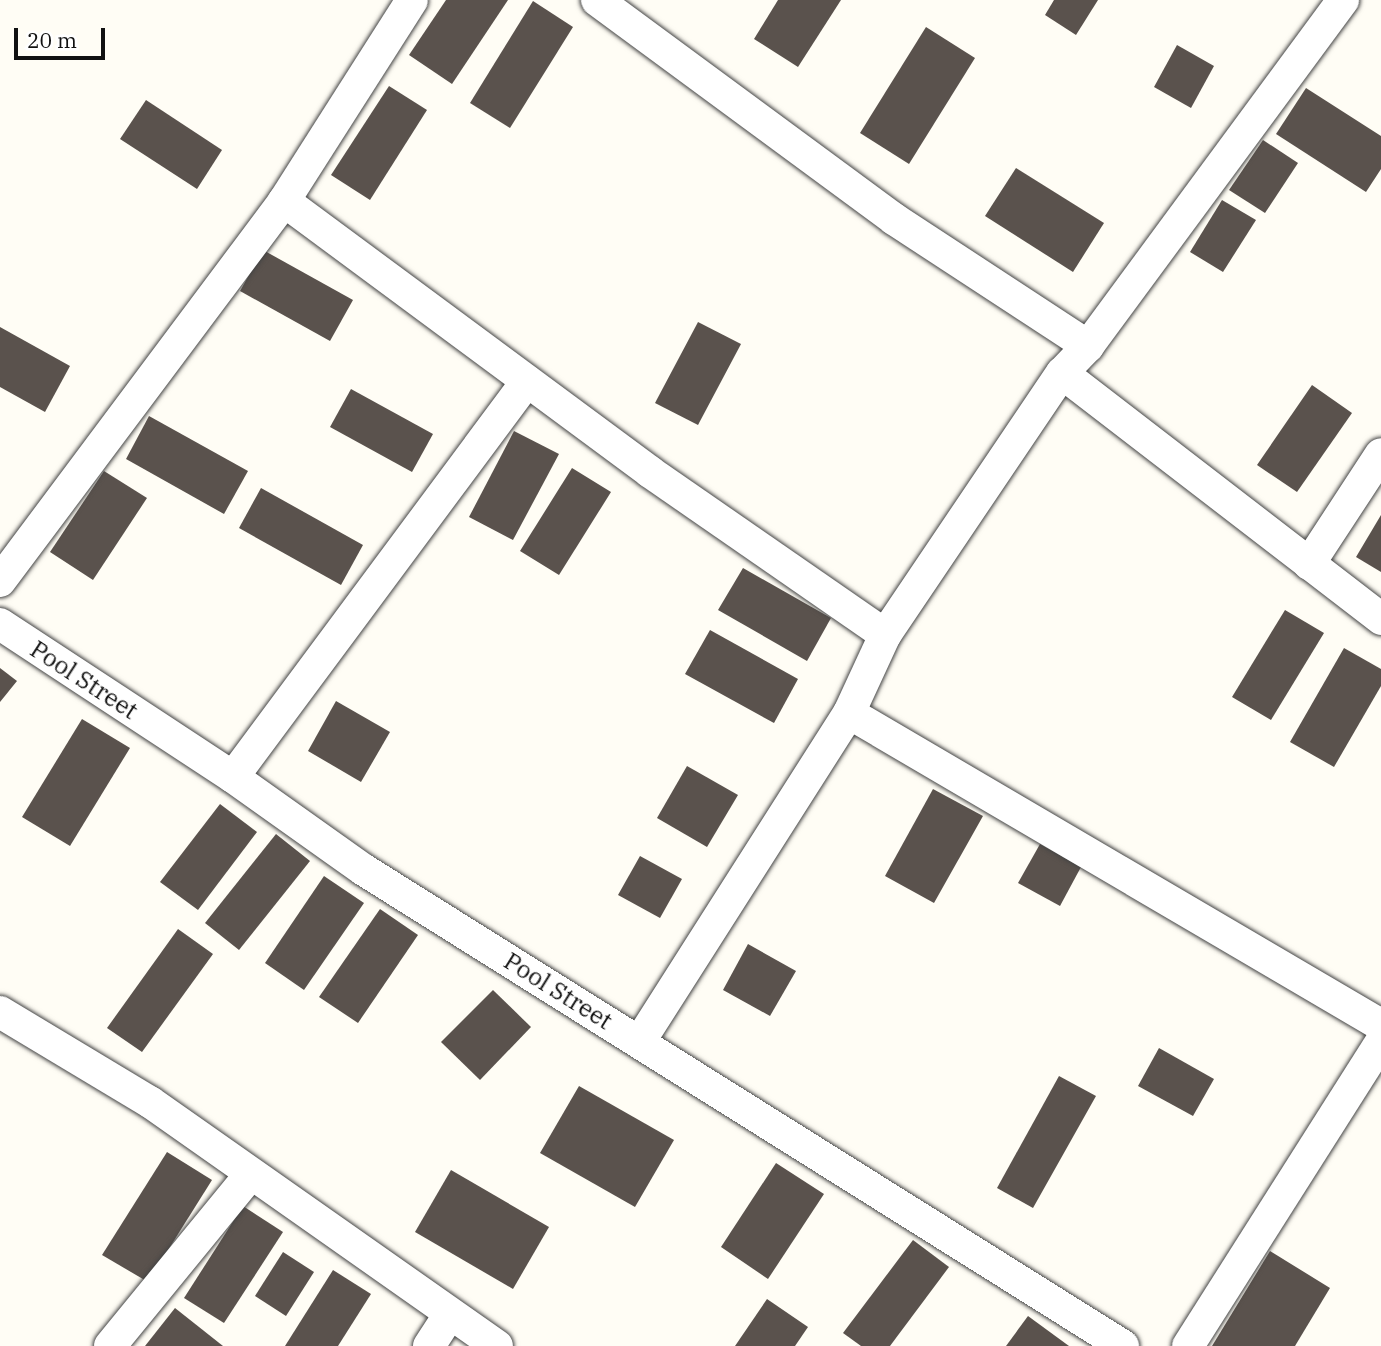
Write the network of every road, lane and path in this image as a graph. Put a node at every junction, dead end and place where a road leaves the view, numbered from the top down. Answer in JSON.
{"nodes":[{"id":1,"x":412,"y":0,"type":"edge"},
{"id":2,"x":597,"y":0,"type":"edge"},
{"id":3,"x":1343,"y":0,"type":"edge"},
{"id":4,"x":284,"y":201,"type":"junction"},
{"id":5,"x":1088,"y":346,"type":"junction"},
{"id":6,"x":1062,"y":373,"type":"junction"},
{"id":7,"x":527,"y":381,"type":"junction"},
{"id":8,"x":1381,"y":454,"type":"edge"},
{"id":9,"x":1309,"y":564,"type":"junction"},
{"id":10,"x":0,"y":581,"type":"edge"},
{"id":11,"x":1381,"y":619,"type":"edge"},
{"id":12,"x":0,"y":624,"type":"edge"},
{"id":13,"x":885,"y":635,"type":"junction"},
{"id":14,"x":849,"y":713,"type":"junction"},
{"id":15,"x":233,"y":777,"type":"junction"},
{"id":16,"x":0,"y":1012,"type":"edge"},
{"id":17,"x":1381,"y":1025,"type":"edge"},
{"id":18,"x":640,"y":1041,"type":"junction"},
{"id":19,"x":1381,"y":1042,"type":"edge"},
{"id":20,"x":251,"y":1174,"type":"junction"},
{"id":21,"x":449,"y":1315,"type":"junction"},
{"id":22,"x":110,"y":1346,"type":"edge"},
{"id":23,"x":429,"y":1346,"type":"edge"},
{"id":24,"x":497,"y":1346,"type":"edge"},
{"id":25,"x":1123,"y":1346,"type":"edge"},
{"id":26,"x":1188,"y":1346,"type":"edge"}],
"edges":[{"from":1,"to":4,"type":"street"},
{"from":2,"to":5,"type":"street"},
{"from":3,"to":5,"type":"street"},
{"from":4,"to":7,"type":"street"},
{"from":4,"to":10,"type":"street"},
{"from":5,"to":6,"type":"street"},
{"from":6,"to":9,"type":"street"},
{"from":6,"to":13,"type":"street"},
{"from":7,"to":13,"type":"street"},
{"from":7,"to":15,"type":"street"},
{"from":8,"to":9,"type":"street"},
{"from":9,"to":11,"type":"street"},
{"from":12,"to":15,"type":"street","name":"Pool Street"},
{"from":13,"to":14,"type":"street"},
{"from":14,"to":17,"type":"street"},
{"from":14,"to":18,"type":"street"},
{"from":15,"to":18,"type":"street","name":"Pool Street"},
{"from":16,"to":20,"type":"street"},
{"from":18,"to":25,"type":"street","name":"Pool Street"},
{"from":19,"to":26,"type":"street"},
{"from":20,"to":21,"type":"street"},
{"from":20,"to":22,"type":"street"},
{"from":21,"to":23,"type":"street"},
{"from":21,"to":24,"type":"street"}]}
